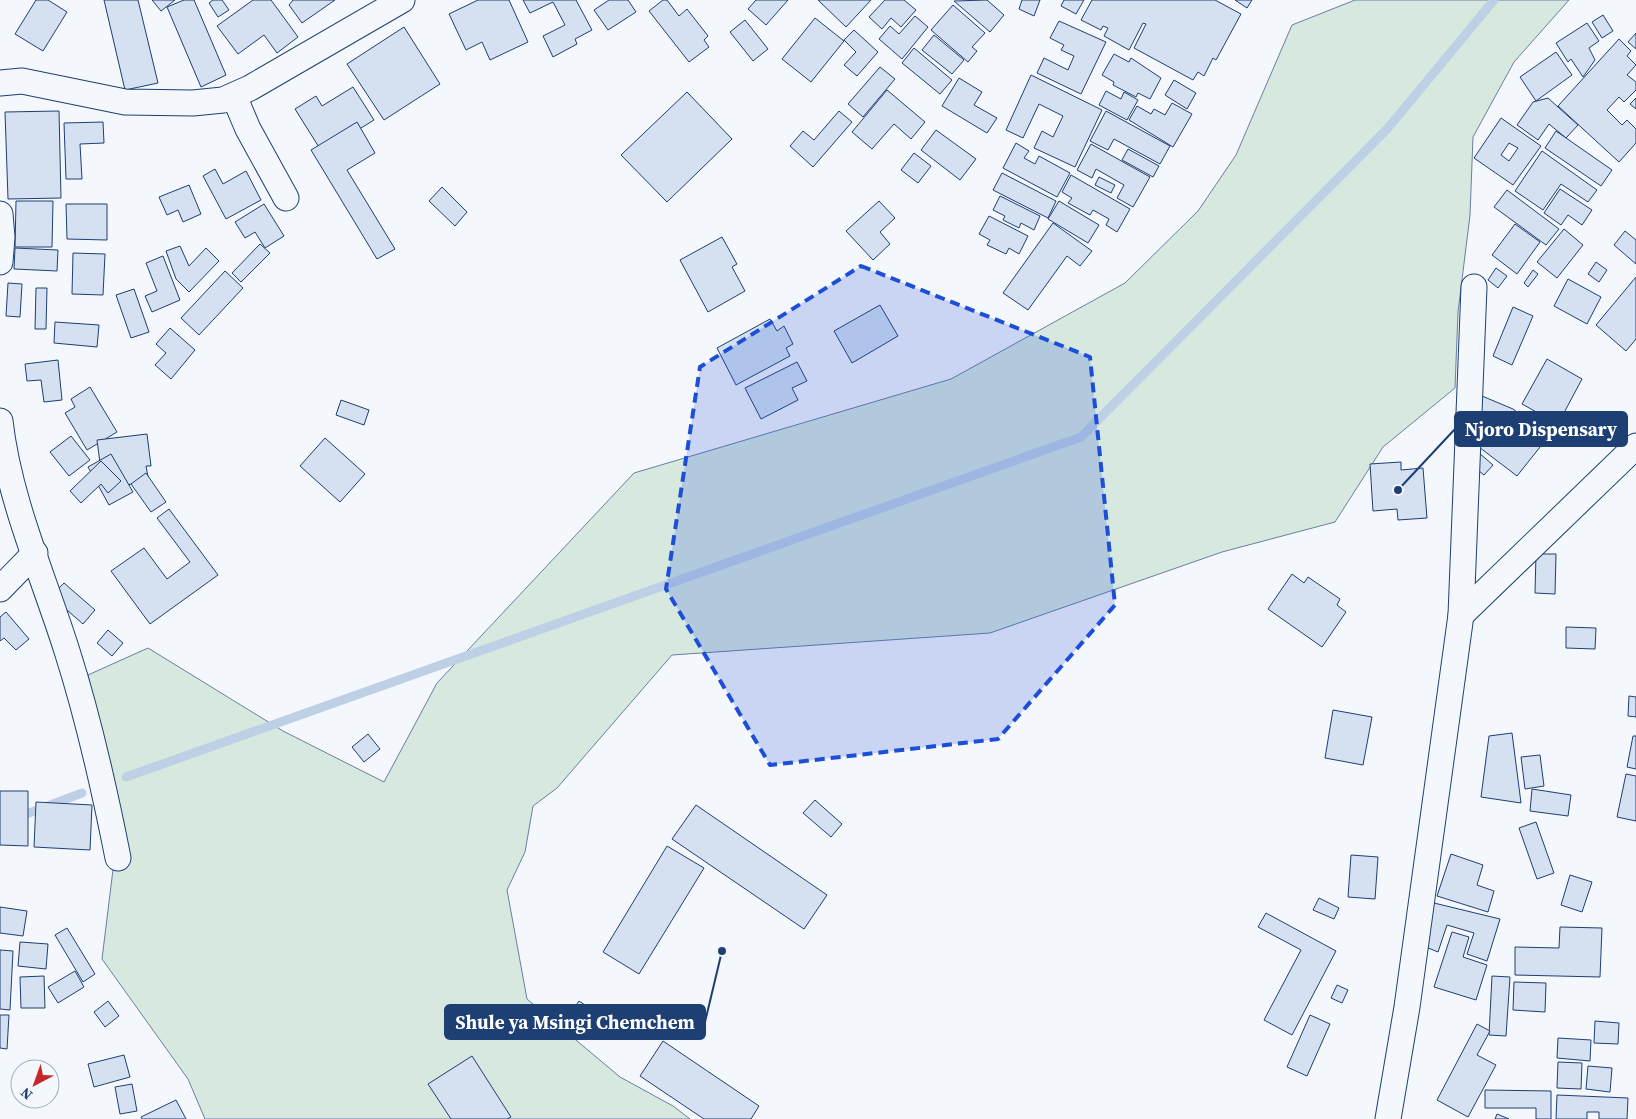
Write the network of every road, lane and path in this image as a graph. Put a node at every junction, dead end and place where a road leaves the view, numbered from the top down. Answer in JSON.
{"nodes":[{"id":1,"x":402,"y":0,"type":"edge"},
{"id":2,"x":0,"y":83,"type":"edge"},
{"id":3,"x":234,"y":96,"type":"junction"},
{"id":4,"x":286,"y":198,"type":"dead end"},
{"id":5,"x":0,"y":214,"type":"edge"},
{"id":6,"x":0,"y":262,"type":"edge"},
{"id":7,"x":1474,"y":287,"type":"dead end"},
{"id":8,"x":0,"y":421,"type":"edge"},
{"id":9,"x":1636,"y":446,"type":"edge"},
{"id":10,"x":35,"y":553,"type":"junction"},
{"id":11,"x":0,"y":590,"type":"edge"},
{"id":12,"x":1461,"y":615,"type":"junction"},
{"id":13,"x":118,"y":858,"type":"dead end"},
{"id":14,"x":1388,"y":1119,"type":"edge"}],
"edges":[{"from":1,"to":3,"type":"street"},
{"from":2,"to":3,"type":"street"},
{"from":3,"to":4,"type":"street"},
{"from":5,"to":6,"type":"street"},
{"from":7,"to":12,"type":"street"},
{"from":8,"to":10,"type":"street"},
{"from":9,"to":12,"type":"street"},
{"from":10,"to":11,"type":"street"},
{"from":10,"to":13,"type":"street"},
{"from":12,"to":14,"type":"street"}]}
